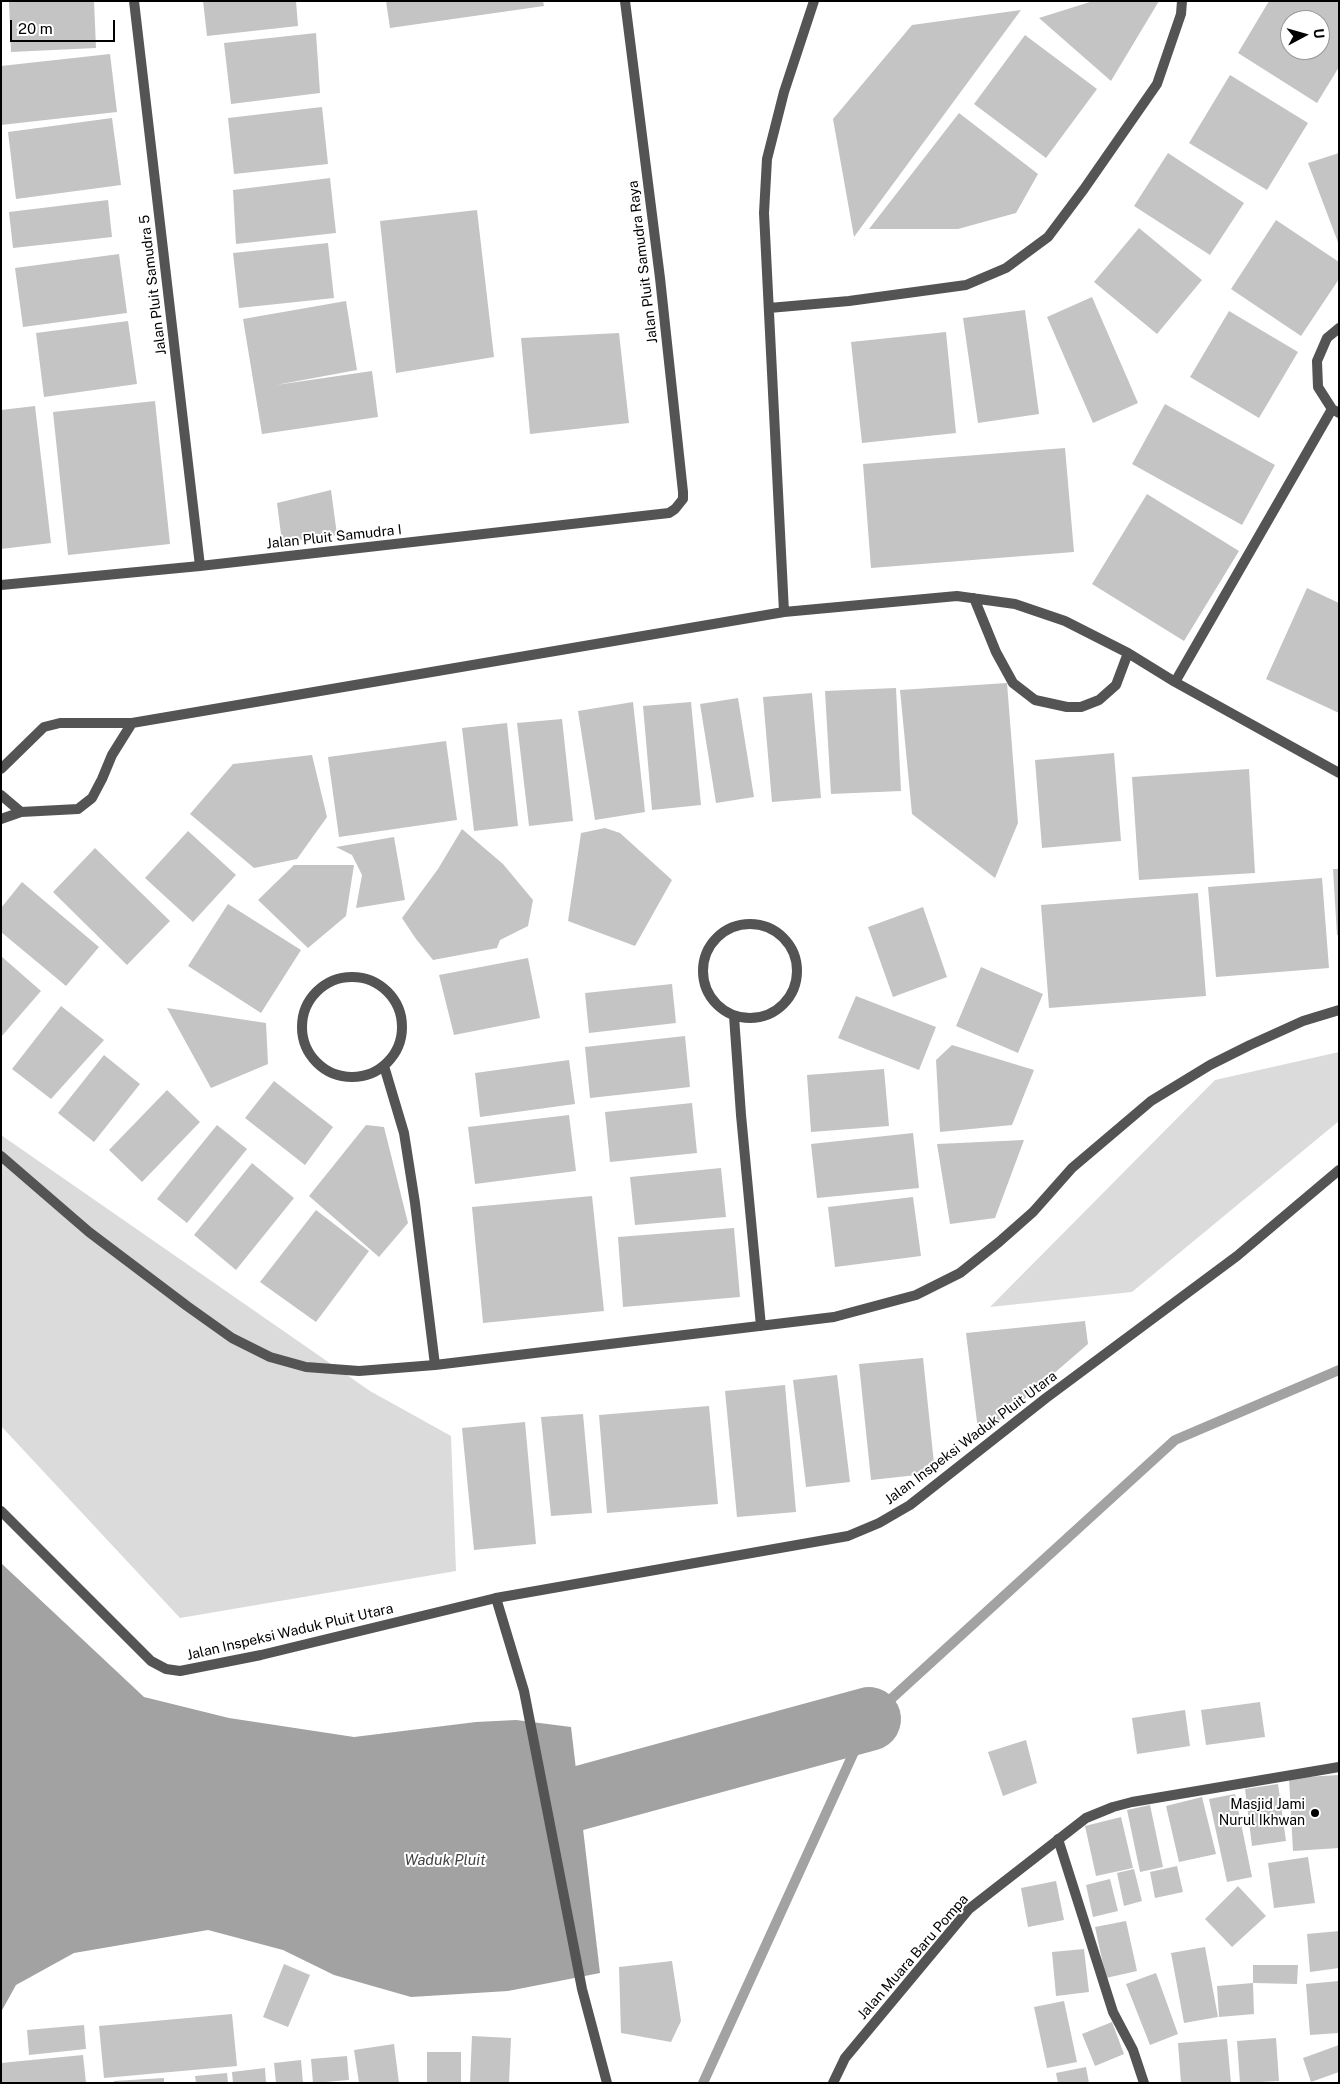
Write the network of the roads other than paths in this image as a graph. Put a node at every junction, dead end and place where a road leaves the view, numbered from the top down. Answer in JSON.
{"nodes":[{"id":1,"x":134,"y":1,"type":"edge"},
{"id":2,"x":625,"y":1,"type":"edge"},
{"id":3,"x":814,"y":1,"type":"edge"},
{"id":4,"x":1182,"y":1,"type":"edge"},
{"id":5,"x":769,"y":308,"type":"junction"},
{"id":6,"x":1339,"y":328,"type":"edge"},
{"id":7,"x":1335,"y":411,"type":"edge"},
{"id":8,"x":669,"y":513,"type":"joint"},
{"id":9,"x":200,"y":566,"type":"junction"},
{"id":10,"x":1,"y":585,"type":"edge"},
{"id":11,"x":974,"y":598,"type":"junction"},
{"id":12,"x":784,"y":612,"type":"junction"},
{"id":13,"x":1128,"y":653,"type":"junction"},
{"id":14,"x":1175,"y":682,"type":"junction"},
{"id":15,"x":132,"y":723,"type":"junction"},
{"id":16,"x":1,"y":769,"type":"edge"},
{"id":17,"x":1339,"y":773,"type":"edge"},
{"id":18,"x":1,"y":795,"type":"edge"},
{"id":19,"x":21,"y":812,"type":"junction"},
{"id":20,"x":1,"y":819,"type":"edge"},
{"id":21,"x":1339,"y":1010,"type":"edge"},
{"id":22,"x":734,"y":1016,"type":"junction"},
{"id":23,"x":384,"y":1066,"type":"junction"},
{"id":24,"x":1,"y":1156,"type":"edge"},
{"id":25,"x":1339,"y":1170,"type":"edge"},
{"id":26,"x":761,"y":1326,"type":"junction"},
{"id":27,"x":434,"y":1365,"type":"junction"},
{"id":28,"x":1,"y":1511,"type":"edge"},
{"id":29,"x":496,"y":1598,"type":"junction"},
{"id":30,"x":1339,"y":1767,"type":"edge"},
{"id":31,"x":1058,"y":1839,"type":"junction"},
{"id":32,"x":607,"y":2083,"type":"edge"},
{"id":33,"x":833,"y":2083,"type":"edge"},
{"id":34,"x":1144,"y":2083,"type":"edge"}],
"edges":[{"from":1,"to":9,"type":"street","name":"Jalan Pluit Samudra 5"},
{"from":2,"to":8,"type":"street","name":"Jalan Pluit Samudra Raya"},
{"from":3,"to":5,"type":"street"},
{"from":4,"to":5,"type":"street"},
{"from":5,"to":12,"type":"street"},
{"from":6,"to":7,"type":"street"},
{"from":7,"to":14,"type":"street"},
{"from":8,"to":9,"type":"street","name":"Jalan Pluit Samudra I"},
{"from":9,"to":10,"type":"street","name":"Jalan Pluit Samudra I"},
{"from":11,"to":12,"type":"street"},
{"from":11,"to":13,"type":"street"},
{"from":11,"to":13,"type":"street"},
{"from":12,"to":15,"type":"street"},
{"from":13,"to":14,"type":"street"},
{"from":14,"to":17,"type":"street"},
{"from":15,"to":16,"type":"street"},
{"from":15,"to":19,"type":"street"},
{"from":18,"to":19,"type":"street"},
{"from":19,"to":20,"type":"street"},
{"from":21,"to":26,"type":"street"},
{"from":22,"to":22,"type":"street"},
{"from":22,"to":26,"type":"street"},
{"from":23,"to":23,"type":"street"},
{"from":23,"to":27,"type":"street"},
{"from":24,"to":27,"type":"street"},
{"from":25,"to":29,"type":"street","name":"Jalan Inspeksi Waduk Pluit Utara"},
{"from":26,"to":27,"type":"street"},
{"from":28,"to":29,"type":"street","name":"Jalan Inspeksi Waduk Pluit Utara"},
{"from":29,"to":32,"type":"street"},
{"from":30,"to":31,"type":"street","name":"Jalan Muara Baru Pompa"},
{"from":31,"to":33,"type":"street","name":"Jalan Muara Baru Pompa"},
{"from":31,"to":34,"type":"street"}]}
